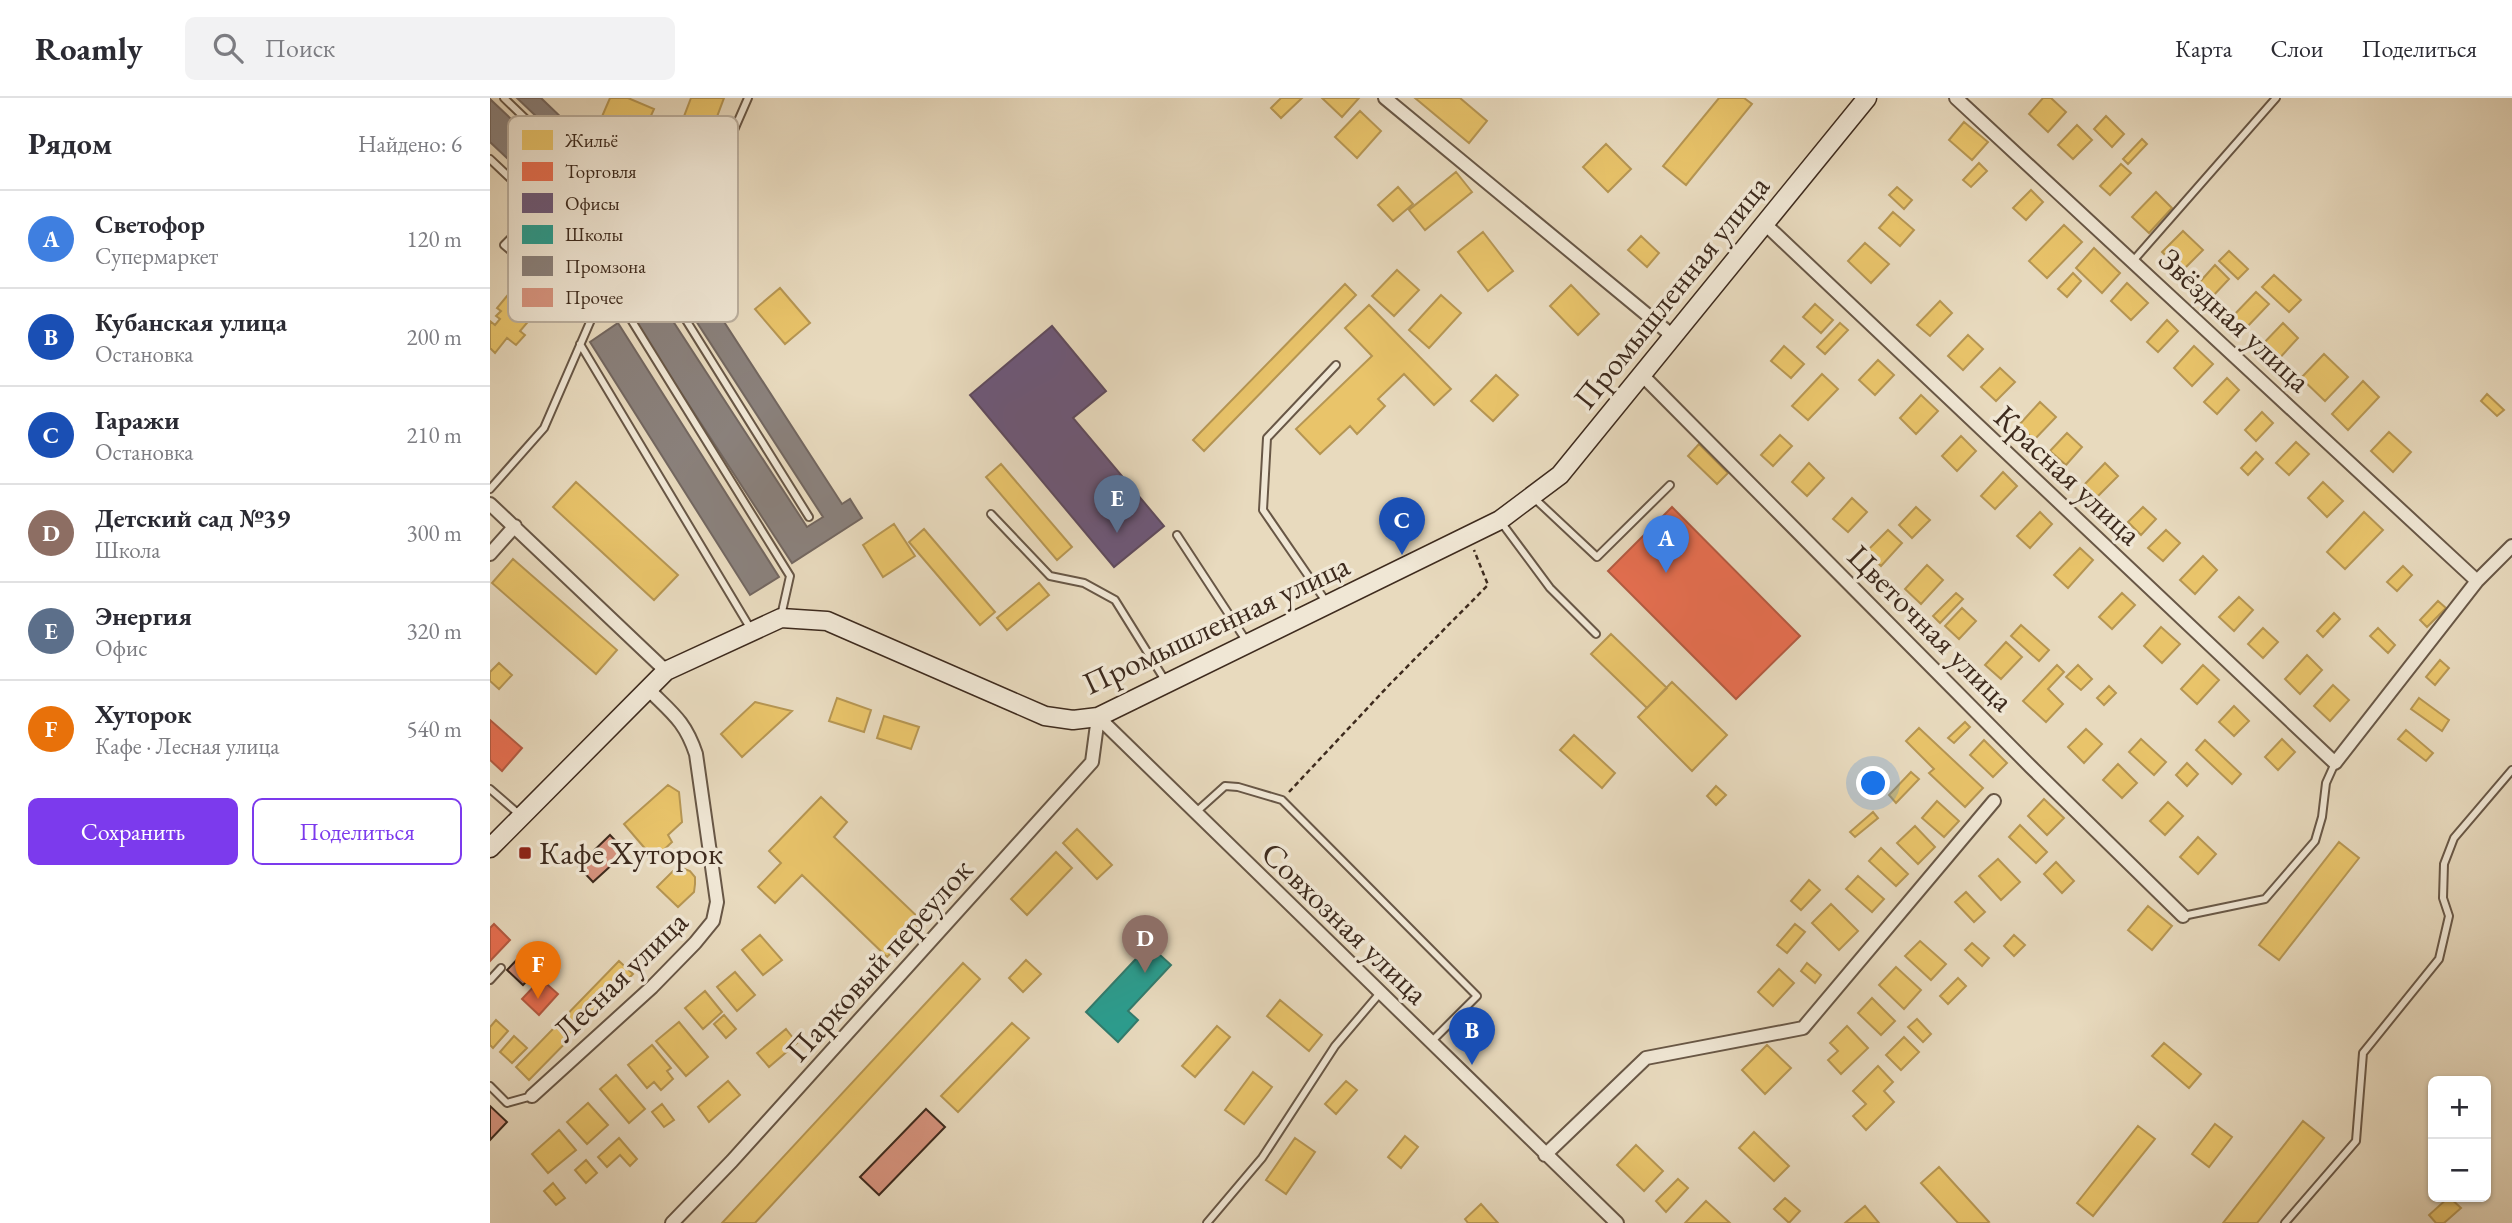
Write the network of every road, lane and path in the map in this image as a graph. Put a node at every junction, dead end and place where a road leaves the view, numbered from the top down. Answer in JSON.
{"nodes":[{"id":1,"x":504,"y":98,"type":"edge"},
{"id":2,"x":748,"y":98,"type":"edge"},
{"id":3,"x":1385,"y":98,"type":"edge"},
{"id":4,"x":1867,"y":98,"type":"edge"},
{"id":5,"x":1956,"y":98,"type":"edge"},
{"id":6,"x":2276,"y":98,"type":"edge"},
{"id":7,"x":523,"y":116,"type":"edge"},
{"id":8,"x":738,"y":121,"type":"edge"},
{"id":9,"x":490,"y":159,"type":"edge"},
{"id":10,"x":508,"y":176,"type":"edge"},
{"id":11,"x":1765,"y":224,"type":"junction"},
{"id":12,"x":2133,"y":261,"type":"junction"},
{"id":13,"x":589,"y":322,"type":"edge"},
{"id":14,"x":632,"y":322,"type":"edge"},
{"id":15,"x":687,"y":322,"type":"edge"},
{"id":16,"x":1674,"y":337,"type":"junction"},
{"id":17,"x":580,"y":344,"type":"junction"},
{"id":18,"x":1336,"y":365,"type":"dead end"},
{"id":19,"x":1643,"y":376,"type":"junction"},
{"id":20,"x":1670,"y":485,"type":"dead end"},
{"id":21,"x":490,"y":489,"type":"edge"},
{"id":22,"x":1533,"y":496,"type":"junction"},
{"id":23,"x":490,"y":504,"type":"edge"},
{"id":24,"x":991,"y":514,"type":"dead end"},
{"id":25,"x":809,"y":517,"type":"dead end"},
{"id":26,"x":1500,"y":520,"type":"junction"},
{"id":27,"x":515,"y":526,"type":"junction"},
{"id":28,"x":1177,"y":535,"type":"dead end"},
{"id":29,"x":1468,"y":537,"type":"junction"},
{"id":30,"x":2511,"y":548,"type":"edge"},
{"id":31,"x":490,"y":554,"type":"edge"},
{"id":32,"x":2477,"y":581,"type":"junction"},
{"id":33,"x":1328,"y":604,"type":"junction"},
{"id":34,"x":781,"y":618,"type":"junction"},
{"id":35,"x":752,"y":631,"type":"junction"},
{"id":36,"x":1596,"y":635,"type":"dead end"},
{"id":37,"x":1248,"y":644,"type":"junction"},
{"id":38,"x":666,"y":671,"type":"junction"},
{"id":39,"x":1167,"y":684,"type":"junction"},
{"id":40,"x":648,"y":689,"type":"junction"},
{"id":41,"x":1098,"y":718,"type":"junction"},
{"id":42,"x":2335,"y":763,"type":"junction"},
{"id":43,"x":2512,"y":770,"type":"edge"},
{"id":44,"x":490,"y":789,"type":"edge"},
{"id":45,"x":490,"y":797,"type":"edge"},
{"id":46,"x":500,"y":797,"type":"junction"},
{"id":47,"x":1282,"y":800,"type":"junction"},
{"id":48,"x":1994,"y":801,"type":"dead end"},
{"id":49,"x":1195,"y":813,"type":"junction"},
{"id":50,"x":522,"y":817,"type":"junction"},
{"id":51,"x":490,"y":848,"type":"edge"},
{"id":52,"x":2183,"y":916,"type":"joint"},
{"id":53,"x":501,"y":968,"type":"dead end"},
{"id":54,"x":490,"y":980,"type":"edge"},
{"id":55,"x":1380,"y":993,"type":"junction"},
{"id":56,"x":1430,"y":1043,"type":"junction"},
{"id":57,"x":490,"y":1086,"type":"edge"},
{"id":58,"x":532,"y":1096,"type":"joint"},
{"id":59,"x":1545,"y":1155,"type":"junction"},
{"id":60,"x":672,"y":1223,"type":"edge"},
{"id":61,"x":1207,"y":1223,"type":"edge"},
{"id":62,"x":1617,"y":1223,"type":"edge"},
{"id":63,"x":2285,"y":1223,"type":"edge"}],
"edges":[{"from":1,"to":7,"type":"lane"},
{"from":2,"to":8,"type":"lane"},
{"from":3,"to":16,"type":"street"},
{"from":4,"to":11,"type":"main road","name":"Промышленная улица"},
{"from":5,"to":12,"type":"street","name":"Звёздная улица"},
{"from":6,"to":12,"type":"lane"},
{"from":9,"to":10,"type":"lane"},
{"from":11,"to":16,"type":"main road","name":"Промышленная улица"},
{"from":11,"to":42,"type":"street","name":"Красная улица"},
{"from":12,"to":32,"type":"street","name":"Звёздная улица"},
{"from":13,"to":17,"type":"lane"},
{"from":14,"to":34,"type":"lane"},
{"from":15,"to":25,"type":"lane"},
{"from":16,"to":19,"type":"main road","name":"Промышленная улица"},
{"from":17,"to":21,"type":"lane"},
{"from":17,"to":35,"type":"lane"},
{"from":18,"to":33,"type":"lane"},
{"from":19,"to":22,"type":"main road","name":"Промышленная улица"},
{"from":19,"to":52,"type":"street","name":"Цветочная улица"},
{"from":20,"to":22,"type":"lane"},
{"from":22,"to":26,"type":"main road","name":"Промышленная улица"},
{"from":23,"to":27,"type":"street"},
{"from":24,"to":39,"type":"lane"},
{"from":26,"to":29,"type":"main road","name":"Промышленная улица"},
{"from":26,"to":36,"type":"lane"},
{"from":27,"to":31,"type":"street"},
{"from":27,"to":38,"type":"street"},
{"from":28,"to":37,"type":"lane"},
{"from":29,"to":33,"type":"main road","name":"Промышленная улица"},
{"from":29,"to":47,"type":"path"},
{"from":30,"to":32,"type":"street"},
{"from":32,"to":42,"type":"street"},
{"from":33,"to":37,"type":"main road","name":"Промышленная улица"},
{"from":34,"to":35,"type":"main road","name":"Промышленная улица"},
{"from":34,"to":41,"type":"main road","name":"Промышленная улица"},
{"from":35,"to":38,"type":"main road","name":"Промышленная улица"},
{"from":37,"to":39,"type":"main road","name":"Промышленная улица"},
{"from":38,"to":40,"type":"main road"},
{"from":39,"to":41,"type":"main road","name":"Промышленная улица"},
{"from":40,"to":50,"type":"main road"},
{"from":40,"to":58,"type":"street","name":"Лесная улица"},
{"from":41,"to":49,"type":"street","name":"Совхозная улица"},
{"from":41,"to":60,"type":"street","name":"Парковый переулок"},
{"from":42,"to":52,"type":"lane"},
{"from":43,"to":63,"type":"lane"},
{"from":44,"to":46,"type":"lane"},
{"from":45,"to":46,"type":"lane"},
{"from":46,"to":50,"type":"lane"},
{"from":47,"to":49,"type":"lane"},
{"from":47,"to":56,"type":"lane"},
{"from":48,"to":59,"type":"street"},
{"from":49,"to":55,"type":"street","name":"Совхозная улица"},
{"from":50,"to":51,"type":"main road"},
{"from":53,"to":54,"type":"lane"},
{"from":55,"to":56,"type":"street","name":"Совхозная улица"},
{"from":55,"to":61,"type":"lane"},
{"from":56,"to":59,"type":"street","name":"Совхозная улица"},
{"from":57,"to":58,"type":"lane"},
{"from":59,"to":62,"type":"street","name":"Совхозная улица"}]}
